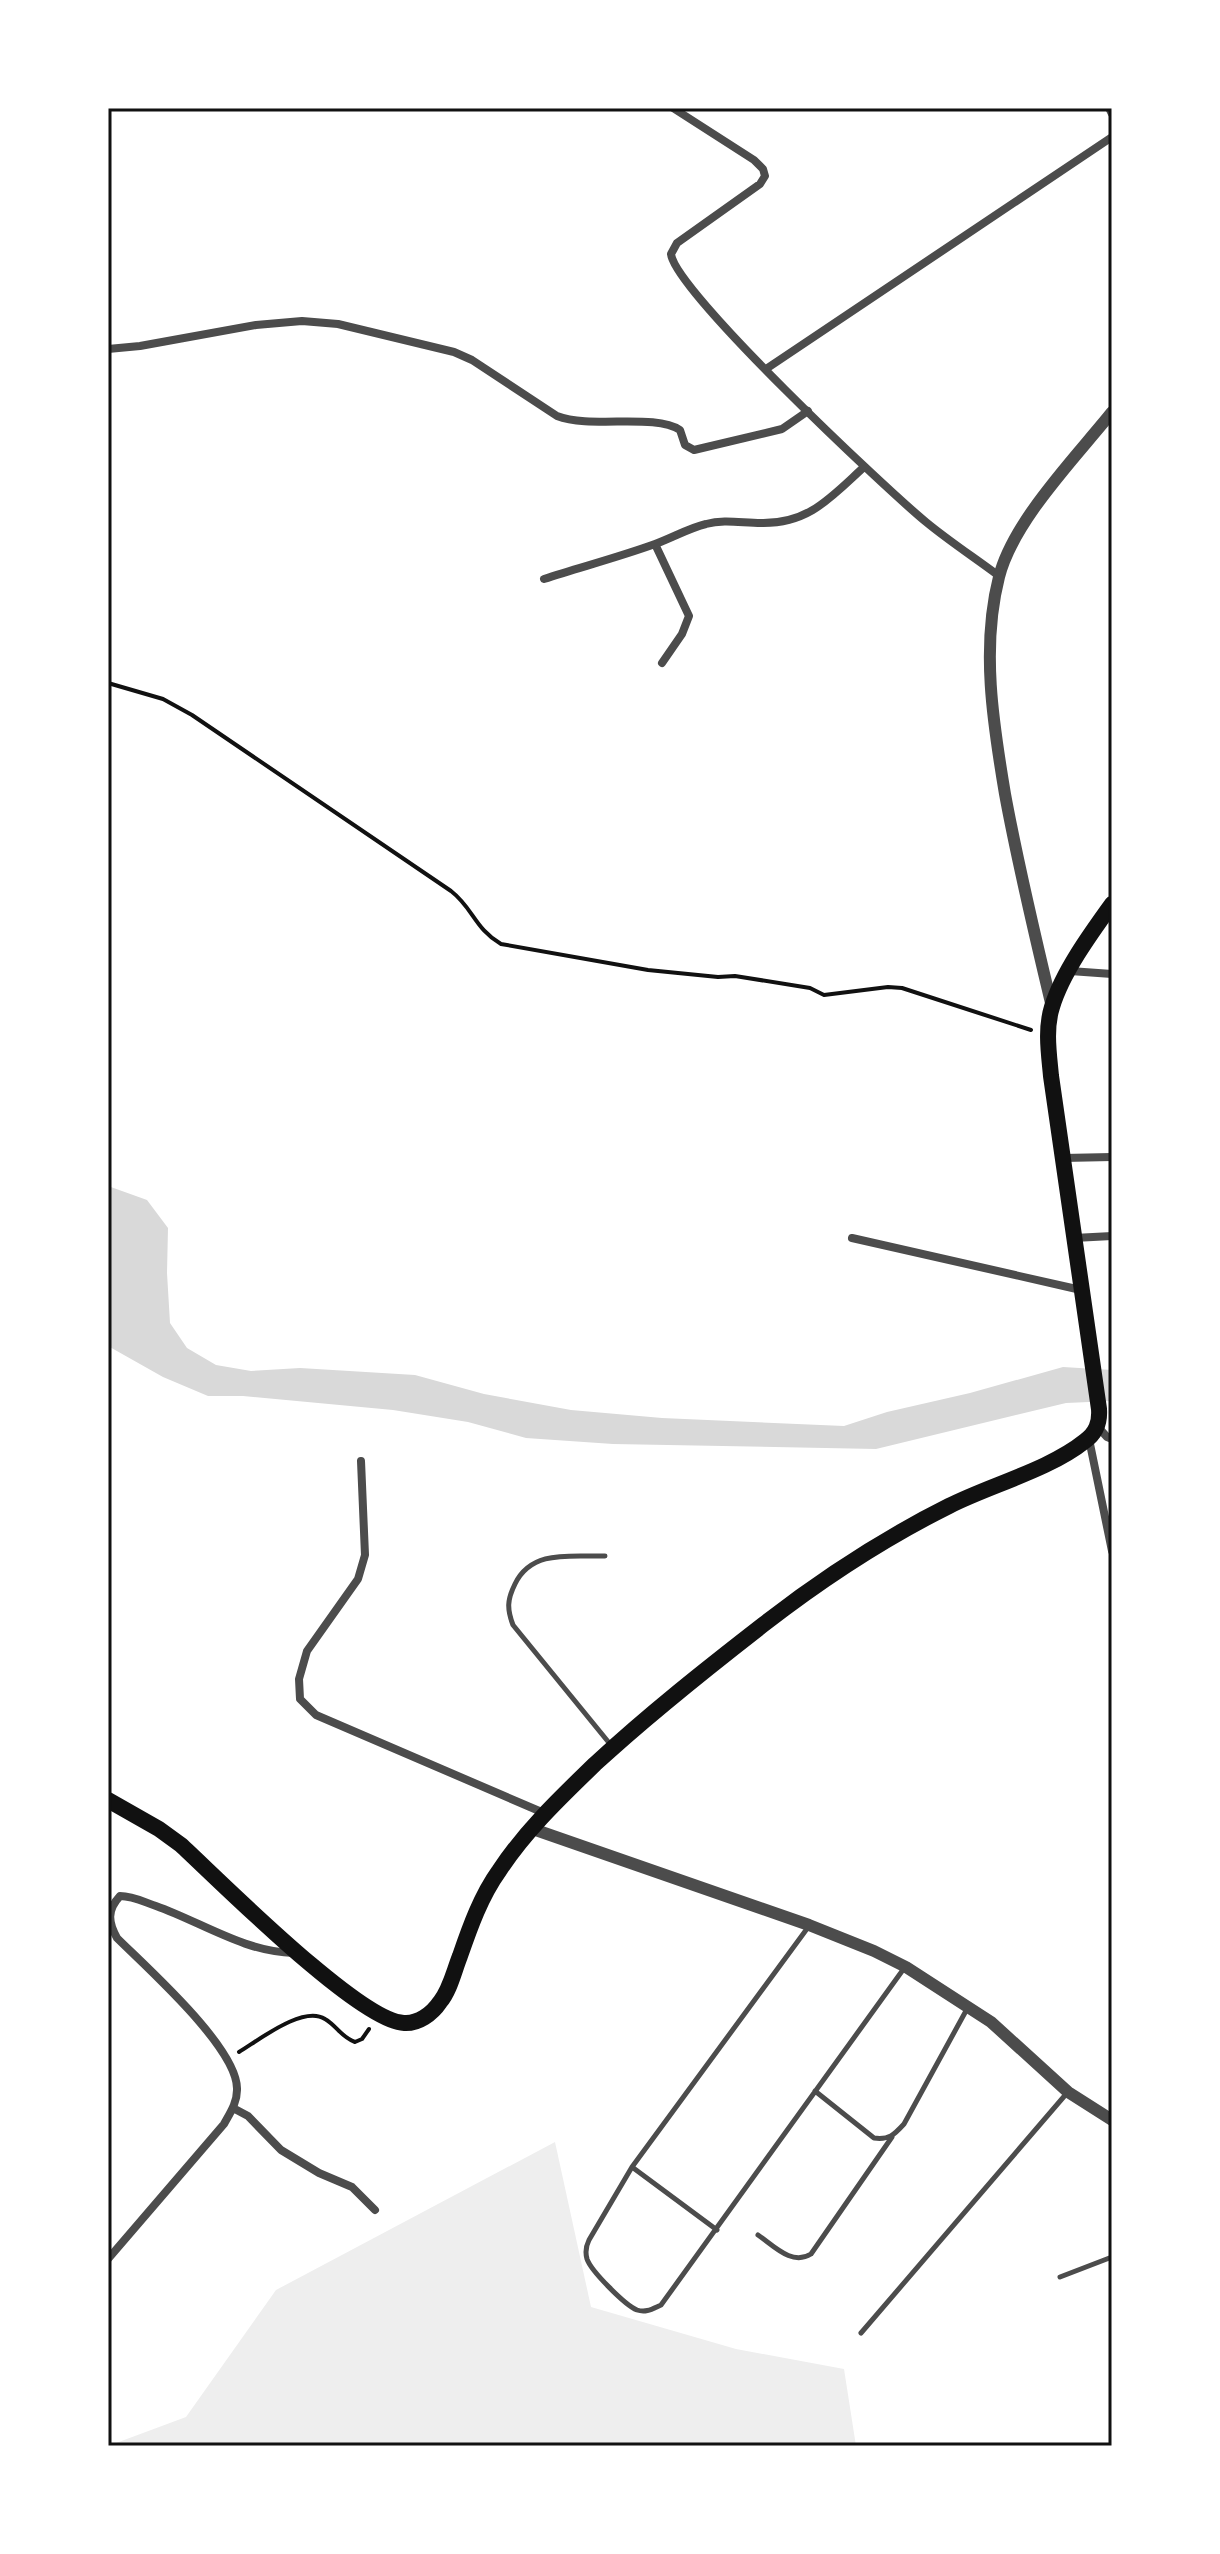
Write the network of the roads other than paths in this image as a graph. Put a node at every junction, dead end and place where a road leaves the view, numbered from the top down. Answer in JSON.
{"nodes":[{"id":1,"x":673,"y":108,"type":"edge"},
{"id":2,"x":1109,"y":108,"type":"edge"},
{"id":3,"x":1112,"y":114,"type":"edge"},
{"id":4,"x":1112,"y":137,"type":"edge"},
{"id":5,"x":108,"y":349,"type":"edge"},
{"id":6,"x":766,"y":369,"type":"junction"},
{"id":7,"x":808,"y":411,"type":"junction"},
{"id":8,"x":1112,"y":412,"type":"edge"},
{"id":9,"x":864,"y":467,"type":"junction"},
{"id":10,"x":655,"y":544,"type":"junction"},
{"id":11,"x":999,"y":576,"type":"junction"},
{"id":12,"x":544,"y":579,"type":"dead end"},
{"id":13,"x":662,"y":663,"type":"dead end"},
{"id":14,"x":1112,"y":904,"type":"edge"},
{"id":15,"x":1070,"y":971,"type":"junction"},
{"id":16,"x":1112,"y":974,"type":"edge"},
{"id":17,"x":1052,"y":1007,"type":"junction"},
{"id":18,"x":1112,"y":1157,"type":"edge"},
{"id":19,"x":1062,"y":1158,"type":"junction"},
{"id":20,"x":1112,"y":1236,"type":"edge"},
{"id":21,"x":852,"y":1238,"type":"dead end"},
{"id":22,"x":1074,"y":1238,"type":"junction"},
{"id":23,"x":1081,"y":1290,"type":"junction"},
{"id":24,"x":1095,"y":1424,"type":"junction"},
{"id":25,"x":1112,"y":1439,"type":"edge"},
{"id":26,"x":361,"y":1461,"type":"dead end"},
{"id":27,"x":1112,"y":1551,"type":"edge"},
{"id":28,"x":605,"y":1556,"type":"dead end"},
{"id":29,"x":613,"y":1748,"type":"junction"},
{"id":30,"x":108,"y":1800,"type":"edge"},
{"id":31,"x":545,"y":1813,"type":"junction"},
{"id":32,"x":530,"y":1828,"type":"junction"},
{"id":33,"x":809,"y":1925,"type":"junction"},
{"id":34,"x":299,"y":1953,"type":"junction"},
{"id":35,"x":906,"y":1967,"type":"junction"},
{"id":36,"x":969,"y":2006,"type":"junction"},
{"id":37,"x":815,"y":2091,"type":"junction"},
{"id":38,"x":1068,"y":2092,"type":"junction"},
{"id":39,"x":233,"y":2108,"type":"junction"},
{"id":40,"x":1112,"y":2120,"type":"edge"},
{"id":41,"x":894,"y":2135,"type":"junction"},
{"id":42,"x":632,"y":2167,"type":"junction"},
{"id":43,"x":375,"y":2210,"type":"dead end"},
{"id":44,"x":717,"y":2230,"type":"junction"},
{"id":45,"x":758,"y":2235,"type":"dead end"},
{"id":46,"x":1112,"y":2257,"type":"edge"},
{"id":47,"x":108,"y":2259,"type":"edge"},
{"id":48,"x":1060,"y":2277,"type":"dead end"},
{"id":49,"x":861,"y":2333,"type":"dead end"}],
"edges":[{"from":1,"to":6,"type":"street"},
{"from":2,"to":3,"type":"street"},
{"from":4,"to":6,"type":"street"},
{"from":5,"to":7,"type":"street"},
{"from":6,"to":7,"type":"street"},
{"from":7,"to":9,"type":"street"},
{"from":8,"to":11,"type":"street"},
{"from":9,"to":10,"type":"street"},
{"from":9,"to":11,"type":"street"},
{"from":10,"to":12,"type":"street"},
{"from":10,"to":13,"type":"street"},
{"from":11,"to":17,"type":"street"},
{"from":14,"to":15,"type":"main road"},
{"from":15,"to":16,"type":"street"},
{"from":15,"to":17,"type":"main road"},
{"from":17,"to":19,"type":"main road"},
{"from":18,"to":19,"type":"street"},
{"from":19,"to":22,"type":"main road"},
{"from":20,"to":22,"type":"street"},
{"from":21,"to":23,"type":"street"},
{"from":22,"to":23,"type":"main road"},
{"from":23,"to":24,"type":"main road"},
{"from":24,"to":25,"type":"street"},
{"from":24,"to":27,"type":"street"},
{"from":24,"to":29,"type":"main road"},
{"from":26,"to":31,"type":"street"},
{"from":28,"to":29,"type":"lane"},
{"from":29,"to":31,"type":"main road"},
{"from":30,"to":34,"type":"main road"},
{"from":31,"to":32,"type":"main road"},
{"from":32,"to":33,"type":"street"},
{"from":32,"to":34,"type":"main road"},
{"from":33,"to":35,"type":"street"},
{"from":33,"to":42,"type":"lane"},
{"from":34,"to":39,"type":"street"},
{"from":35,"to":36,"type":"street"},
{"from":35,"to":37,"type":"lane"},
{"from":36,"to":38,"type":"street"},
{"from":36,"to":41,"type":"lane"},
{"from":37,"to":41,"type":"lane"},
{"from":37,"to":44,"type":"lane"},
{"from":38,"to":40,"type":"street"},
{"from":38,"to":49,"type":"lane"},
{"from":39,"to":43,"type":"street"},
{"from":39,"to":47,"type":"street"},
{"from":41,"to":45,"type":"lane"},
{"from":42,"to":44,"type":"lane"},
{"from":42,"to":44,"type":"lane"},
{"from":46,"to":48,"type":"lane"}]}
